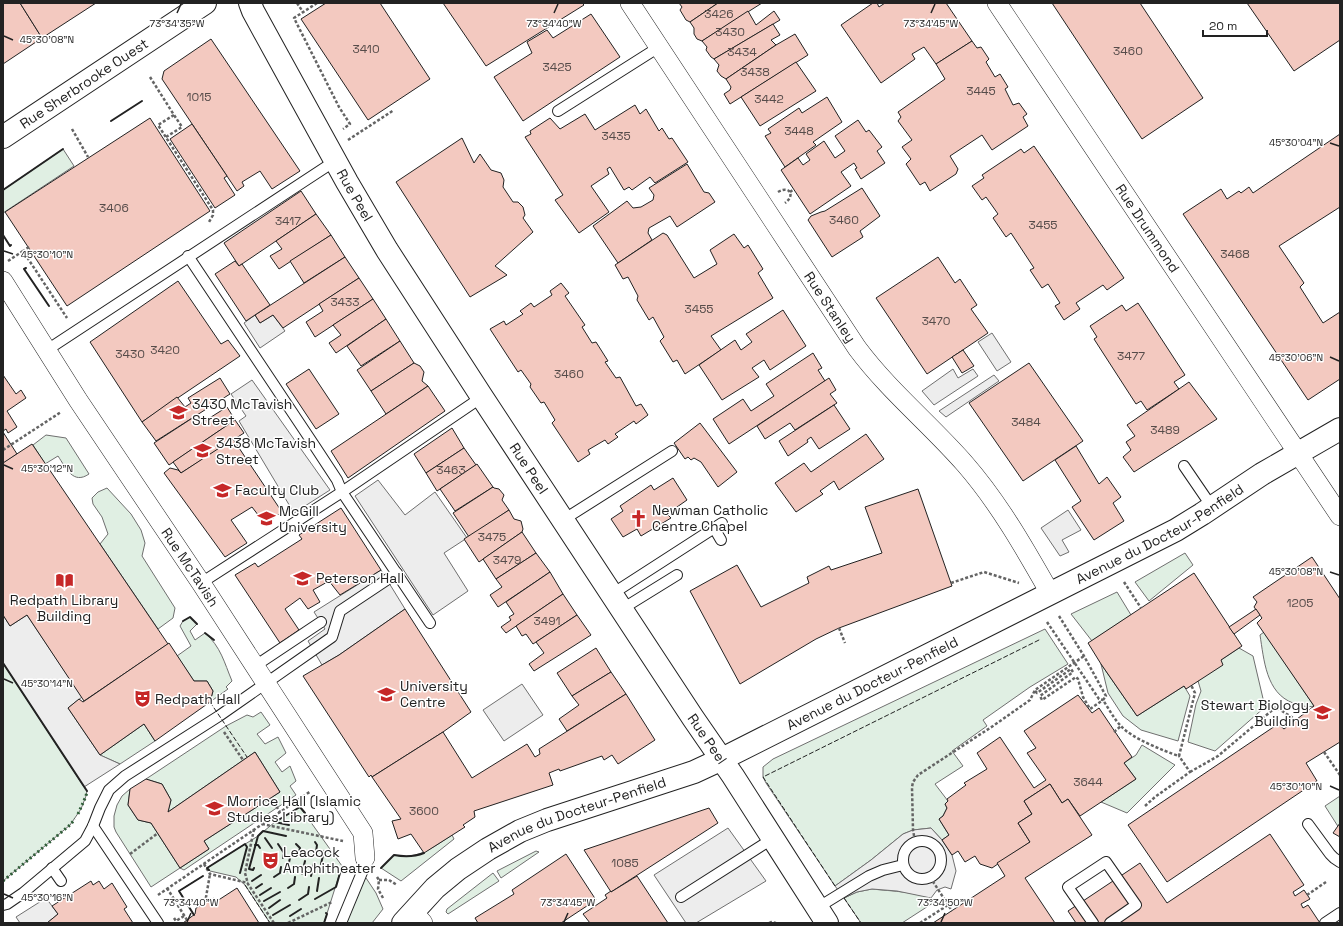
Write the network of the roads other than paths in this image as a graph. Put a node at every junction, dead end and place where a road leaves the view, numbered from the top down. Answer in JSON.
{"nodes":[{"id":1,"x":205,"y":3,"type":"edge"},
{"id":2,"x":250,"y":3,"type":"edge"},
{"id":3,"x":630,"y":3,"type":"edge"},
{"id":4,"x":997,"y":3,"type":"edge"},
{"id":5,"x":659,"y":47,"type":"junction"},
{"id":6,"x":558,"y":111,"type":"dead end"},
{"id":7,"x":3,"y":136,"type":"edge"},
{"id":8,"x":335,"y":160,"type":"junction"},
{"id":9,"x":188,"y":256,"type":"junction"},
{"id":10,"x":3,"y":281,"type":"edge"},
{"id":11,"x":46,"y":350,"type":"junction"},
{"id":12,"x":482,"y":398,"type":"junction"},
{"id":13,"x":1340,"y":429,"type":"edge"},
{"id":14,"x":672,"y":451,"type":"dead end"},
{"id":15,"x":1298,"y":453,"type":"junction"},
{"id":16,"x":1184,"y":466,"type":"dead end"},
{"id":17,"x":342,"y":492,"type":"junction"},
{"id":18,"x":1212,"y":507,"type":"junction"},
{"id":19,"x":1340,"y":516,"type":"edge"},
{"id":20,"x":563,"y":520,"type":"junction"},
{"id":21,"x":721,"y":540,"type":"dead end"},
{"id":22,"x":397,"y":573,"type":"junction"},
{"id":23,"x":677,"y":574,"type":"dead end"},
{"id":24,"x":201,"y":584,"type":"junction"},
{"id":25,"x":1050,"y":594,"type":"junction"},
{"id":26,"x":617,"y":602,"type":"junction"},
{"id":27,"x":321,"y":622,"type":"dead end"},
{"id":28,"x":430,"y":622,"type":"dead end"},
{"id":29,"x":255,"y":666,"type":"junction"},
{"id":30,"x":266,"y":683,"type":"junction"},
{"id":31,"x":722,"y":760,"type":"junction"},
{"id":32,"x":1308,"y":824,"type":"dead end"},
{"id":33,"x":93,"y":826,"type":"junction"},
{"id":34,"x":772,"y":839,"type":"junction"},
{"id":35,"x":364,"y":852,"type":"joint"},
{"id":36,"x":1340,"y":862,"type":"edge"},
{"id":37,"x":903,"y":865,"type":"junction"},
{"id":38,"x":52,"y":868,"type":"junction"},
{"id":39,"x":61,"y":881,"type":"dead end"},
{"id":40,"x":681,"y":898,"type":"dead end"},
{"id":41,"x":3,"y":905,"type":"edge"},
{"id":42,"x":1340,"y":914,"type":"edge"},
{"id":43,"x":822,"y":916,"type":"edge"},
{"id":44,"x":413,"y":919,"type":"edge"},
{"id":45,"x":158,"y":923,"type":"edge"},
{"id":46,"x":341,"y":923,"type":"edge"},
{"id":47,"x":1093,"y":923,"type":"edge"},
{"id":48,"x":1110,"y":923,"type":"edge"},
{"id":49,"x":1325,"y":923,"type":"edge"}],
"edges":[{"from":1,"to":7,"type":"main road","name":"Rue Sherbrooke Ouest"},
{"from":2,"to":8,"type":"main road","name":"Rue Peel"},
{"from":3,"to":5,"type":"street","name":"Rue Stanley"},
{"from":4,"to":15,"type":"street","name":"Rue Drummond"},
{"from":5,"to":6,"type":"lane"},
{"from":5,"to":25,"type":"street","name":"Rue Stanley"},
{"from":8,"to":9,"type":"lane"},
{"from":8,"to":12,"type":"main road","name":"Rue Peel"},
{"from":9,"to":11,"type":"lane"},
{"from":9,"to":17,"type":"lane"},
{"from":10,"to":11,"type":"street","name":"Rue McTavish"},
{"from":11,"to":24,"type":"street","name":"Rue McTavish"},
{"from":12,"to":17,"type":"lane"},
{"from":12,"to":20,"type":"main road","name":"Rue Peel"},
{"from":13,"to":15,"type":"main road","name":"Avenue du Docteur-Penfield"},
{"from":14,"to":20,"type":"lane"},
{"from":15,"to":18,"type":"main road","name":"Avenue du Docteur-Penfield"},
{"from":15,"to":19,"type":"street","name":"Rue Drummond"},
{"from":16,"to":18,"type":"lane"},
{"from":17,"to":22,"type":"lane"},
{"from":17,"to":24,"type":"lane"},
{"from":18,"to":25,"type":"main road","name":"Avenue du Docteur-Penfield"},
{"from":20,"to":26,"type":"main road","name":"Rue Peel"},
{"from":21,"to":26,"type":"lane"},
{"from":22,"to":28,"type":"lane"},
{"from":22,"to":30,"type":"lane"},
{"from":23,"to":26,"type":"lane"},
{"from":24,"to":29,"type":"street","name":"Rue McTavish"},
{"from":25,"to":31,"type":"main road","name":"Avenue du Docteur-Penfield"},
{"from":26,"to":31,"type":"main road","name":"Rue Peel"},
{"from":27,"to":29,"type":"lane"},
{"from":29,"to":30,"type":"street","name":"Rue McTavish"},
{"from":30,"to":33,"type":"lane"},
{"from":30,"to":35,"type":"street","name":"Rue McTavish"},
{"from":31,"to":34,"type":"main road","name":"Rue Peel"},
{"from":31,"to":44,"type":"main road","name":"Avenue du Docteur-Penfield"},
{"from":32,"to":36,"type":"lane"},
{"from":33,"to":38,"type":"lane"},
{"from":33,"to":45,"type":"lane"},
{"from":34,"to":40,"type":"lane"},
{"from":34,"to":43,"type":"main road","name":"Rue Peel"},
{"from":35,"to":46,"type":"lane"},
{"from":37,"to":37,"type":"lane"},
{"from":37,"to":43,"type":"lane"},
{"from":38,"to":39,"type":"lane"},
{"from":38,"to":41,"type":"lane"},
{"from":42,"to":49,"type":"lane"},
{"from":47,"to":48,"type":"lane"}]}
